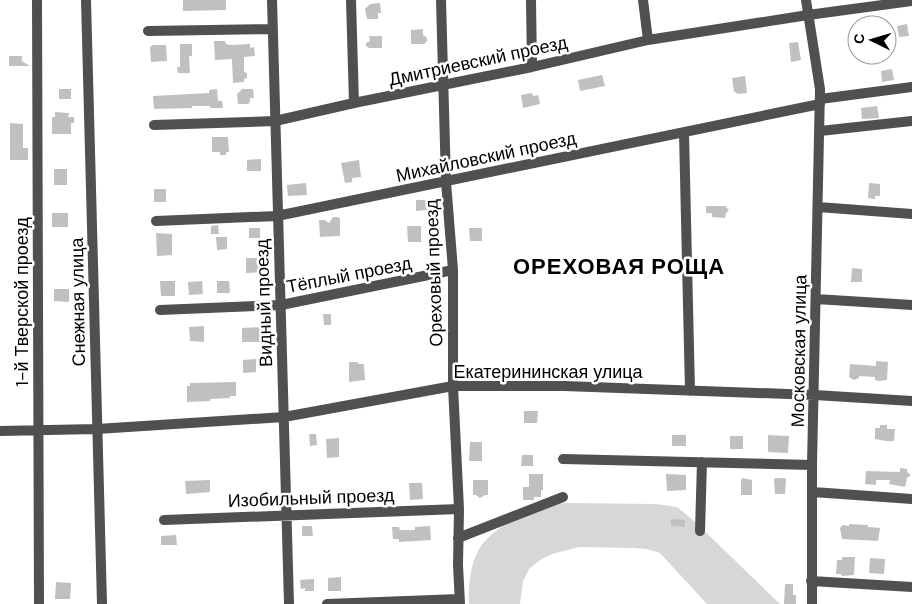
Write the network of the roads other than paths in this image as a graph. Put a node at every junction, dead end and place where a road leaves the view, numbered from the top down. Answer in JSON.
{"nodes":[{"id":1,"x":37,"y":0,"type":"edge"},
{"id":2,"x":86,"y":0,"type":"edge"},
{"id":3,"x":272,"y":0,"type":"edge"},
{"id":4,"x":351,"y":0,"type":"edge"},
{"id":5,"x":441,"y":0,"type":"edge"},
{"id":6,"x":531,"y":0,"type":"edge"},
{"id":7,"x":643,"y":0,"type":"edge"},
{"id":8,"x":806,"y":0,"type":"edge"},
{"id":9,"x":912,"y":1,"type":"edge"},
{"id":10,"x":808,"y":15,"type":"junction"},
{"id":11,"x":272,"y":29,"type":"junction"},
{"id":12,"x":148,"y":31,"type":"dead end"},
{"id":13,"x":648,"y":40,"type":"junction"},
{"id":14,"x":532,"y":67,"type":"junction"},
{"id":15,"x":442,"y":85,"type":"junction"},
{"id":16,"x":912,"y":88,"type":"edge"},
{"id":17,"x":820,"y":101,"type":"junction"},
{"id":18,"x":354,"y":103,"type":"junction"},
{"id":19,"x":275,"y":121,"type":"junction"},
{"id":20,"x":912,"y":121,"type":"edge"},
{"id":21,"x":154,"y":125,"type":"dead end"},
{"id":22,"x":820,"y":130,"type":"junction"},
{"id":23,"x":684,"y":133,"type":"junction"},
{"id":24,"x":446,"y":182,"type":"junction"},
{"id":25,"x":818,"y":207,"type":"junction"},
{"id":26,"x":912,"y":214,"type":"edge"},
{"id":27,"x":277,"y":216,"type":"junction"},
{"id":28,"x":156,"y":221,"type":"dead end"},
{"id":29,"x":453,"y":270,"type":"junction"},
{"id":30,"x":816,"y":299,"type":"junction"},
{"id":31,"x":281,"y":305,"type":"junction"},
{"id":32,"x":912,"y":305,"type":"edge"},
{"id":33,"x":160,"y":310,"type":"dead end"},
{"id":34,"x":453,"y":386,"type":"junction"},
{"id":35,"x":690,"y":390,"type":"junction"},
{"id":36,"x":815,"y":395,"type":"junction"},
{"id":37,"x":912,"y":401,"type":"edge"},
{"id":38,"x":284,"y":417,"type":"junction"},
{"id":39,"x":97,"y":429,"type":"junction"},
{"id":40,"x":39,"y":430,"type":"junction"},
{"id":41,"x":0,"y":431,"type":"edge"},
{"id":42,"x":563,"y":459,"type":"dead end"},
{"id":43,"x":702,"y":462,"type":"junction"},
{"id":44,"x":812,"y":465,"type":"junction"},
{"id":45,"x":813,"y":492,"type":"junction"},
{"id":46,"x":563,"y":497,"type":"dead end"},
{"id":47,"x":912,"y":499,"type":"edge"},
{"id":48,"x":458,"y":509,"type":"junction"},
{"id":49,"x":286,"y":515,"type":"junction"},
{"id":50,"x":164,"y":520,"type":"dead end"},
{"id":51,"x":700,"y":531,"type":"dead end"},
{"id":52,"x":458,"y":538,"type":"junction"},
{"id":53,"x":812,"y":581,"type":"junction"},
{"id":54,"x":912,"y":588,"type":"edge"},
{"id":55,"x":459,"y":602,"type":"edge"},
{"id":56,"x":39,"y":604,"type":"edge"},
{"id":57,"x":102,"y":604,"type":"edge"},
{"id":58,"x":289,"y":604,"type":"edge"},
{"id":59,"x":327,"y":604,"type":"edge"},
{"id":60,"x":812,"y":604,"type":"edge"}],
"edges":[{"from":1,"to":40,"type":"street","name":"1-й Тверской проезд"},
{"from":2,"to":39,"type":"street","name":"Снежная улица"},
{"from":3,"to":11,"type":"street","name":"Видный проезд"},
{"from":4,"to":18,"type":"street"},
{"from":5,"to":15,"type":"street","name":"Ореховый проезд"},
{"from":6,"to":14,"type":"street"},
{"from":7,"to":13,"type":"street"},
{"from":8,"to":10,"type":"street","name":"Московская улица"},
{"from":9,"to":10,"type":"street","name":"Дмитриевский проезд"},
{"from":10,"to":13,"type":"street","name":"Дмитриевский проезд"},
{"from":10,"to":17,"type":"street","name":"Московская улица"},
{"from":11,"to":12,"type":"street"},
{"from":11,"to":19,"type":"street","name":"Видный проезд"},
{"from":13,"to":14,"type":"street","name":"Дмитриевский проезд"},
{"from":14,"to":15,"type":"street","name":"Дмитриевский проезд"},
{"from":15,"to":18,"type":"street","name":"Дмитриевский проезд"},
{"from":15,"to":24,"type":"street","name":"Ореховый проезд"},
{"from":16,"to":17,"type":"street","name":"Михайловский проезд"},
{"from":17,"to":22,"type":"street","name":"Московская улица"},
{"from":17,"to":23,"type":"street","name":"Михайловский проезд"},
{"from":18,"to":19,"type":"street","name":"Дмитриевский проезд"},
{"from":19,"to":21,"type":"street","name":"Дмитриевский проезд"},
{"from":19,"to":27,"type":"street","name":"Видный проезд"},
{"from":20,"to":22,"type":"street"},
{"from":22,"to":25,"type":"street","name":"Московская улица"},
{"from":23,"to":24,"type":"street","name":"Михайловский проезд"},
{"from":23,"to":35,"type":"street"},
{"from":24,"to":27,"type":"street","name":"Михайловский проезд"},
{"from":24,"to":29,"type":"street","name":"Ореховый проезд"},
{"from":25,"to":26,"type":"street"},
{"from":25,"to":30,"type":"street","name":"Московская улица"},
{"from":27,"to":28,"type":"street","name":"Михайловский проезд"},
{"from":27,"to":31,"type":"street","name":"Видный проезд"},
{"from":29,"to":31,"type":"street","name":"Тёплый проезд"},
{"from":29,"to":34,"type":"street","name":"Ореховый проезд"},
{"from":30,"to":32,"type":"street"},
{"from":30,"to":36,"type":"street","name":"Московская улица"},
{"from":31,"to":33,"type":"street","name":"Тёплый проезд"},
{"from":31,"to":38,"type":"street","name":"Видный проезд"},
{"from":34,"to":35,"type":"street","name":"Екатерининская улица"},
{"from":34,"to":38,"type":"street","name":"Екатерининская улица"},
{"from":34,"to":48,"type":"street","name":"Ореховый проезд"},
{"from":35,"to":36,"type":"street","name":"Екатерининская улица"},
{"from":36,"to":37,"type":"street","name":"Екатерининская улица"},
{"from":36,"to":44,"type":"street","name":"Московская улица"},
{"from":38,"to":39,"type":"street","name":"Екатерининская улица"},
{"from":38,"to":49,"type":"street","name":"Видный проезд"},
{"from":39,"to":40,"type":"street","name":"Екатерининская улица"},
{"from":39,"to":57,"type":"street","name":"Снежная улица"},
{"from":40,"to":41,"type":"street","name":"Екатерининская улица"},
{"from":40,"to":56,"type":"street","name":"1-й Тверской проезд"},
{"from":42,"to":43,"type":"street"},
{"from":43,"to":44,"type":"street"},
{"from":43,"to":51,"type":"street"},
{"from":44,"to":45,"type":"street","name":"Московская улица"},
{"from":45,"to":47,"type":"street"},
{"from":45,"to":53,"type":"street","name":"Московская улица"},
{"from":46,"to":52,"type":"street"},
{"from":48,"to":49,"type":"street","name":"Изобильный проезд"},
{"from":48,"to":52,"type":"street","name":"Ореховый проезд"},
{"from":49,"to":50,"type":"street","name":"Изобильный проезд"},
{"from":49,"to":58,"type":"street","name":"Видный проезд"},
{"from":52,"to":55,"type":"street","name":"Ореховый проезд"},
{"from":53,"to":54,"type":"street"},
{"from":53,"to":60,"type":"street","name":"Московская улица"},
{"from":55,"to":59,"type":"street"}]}
